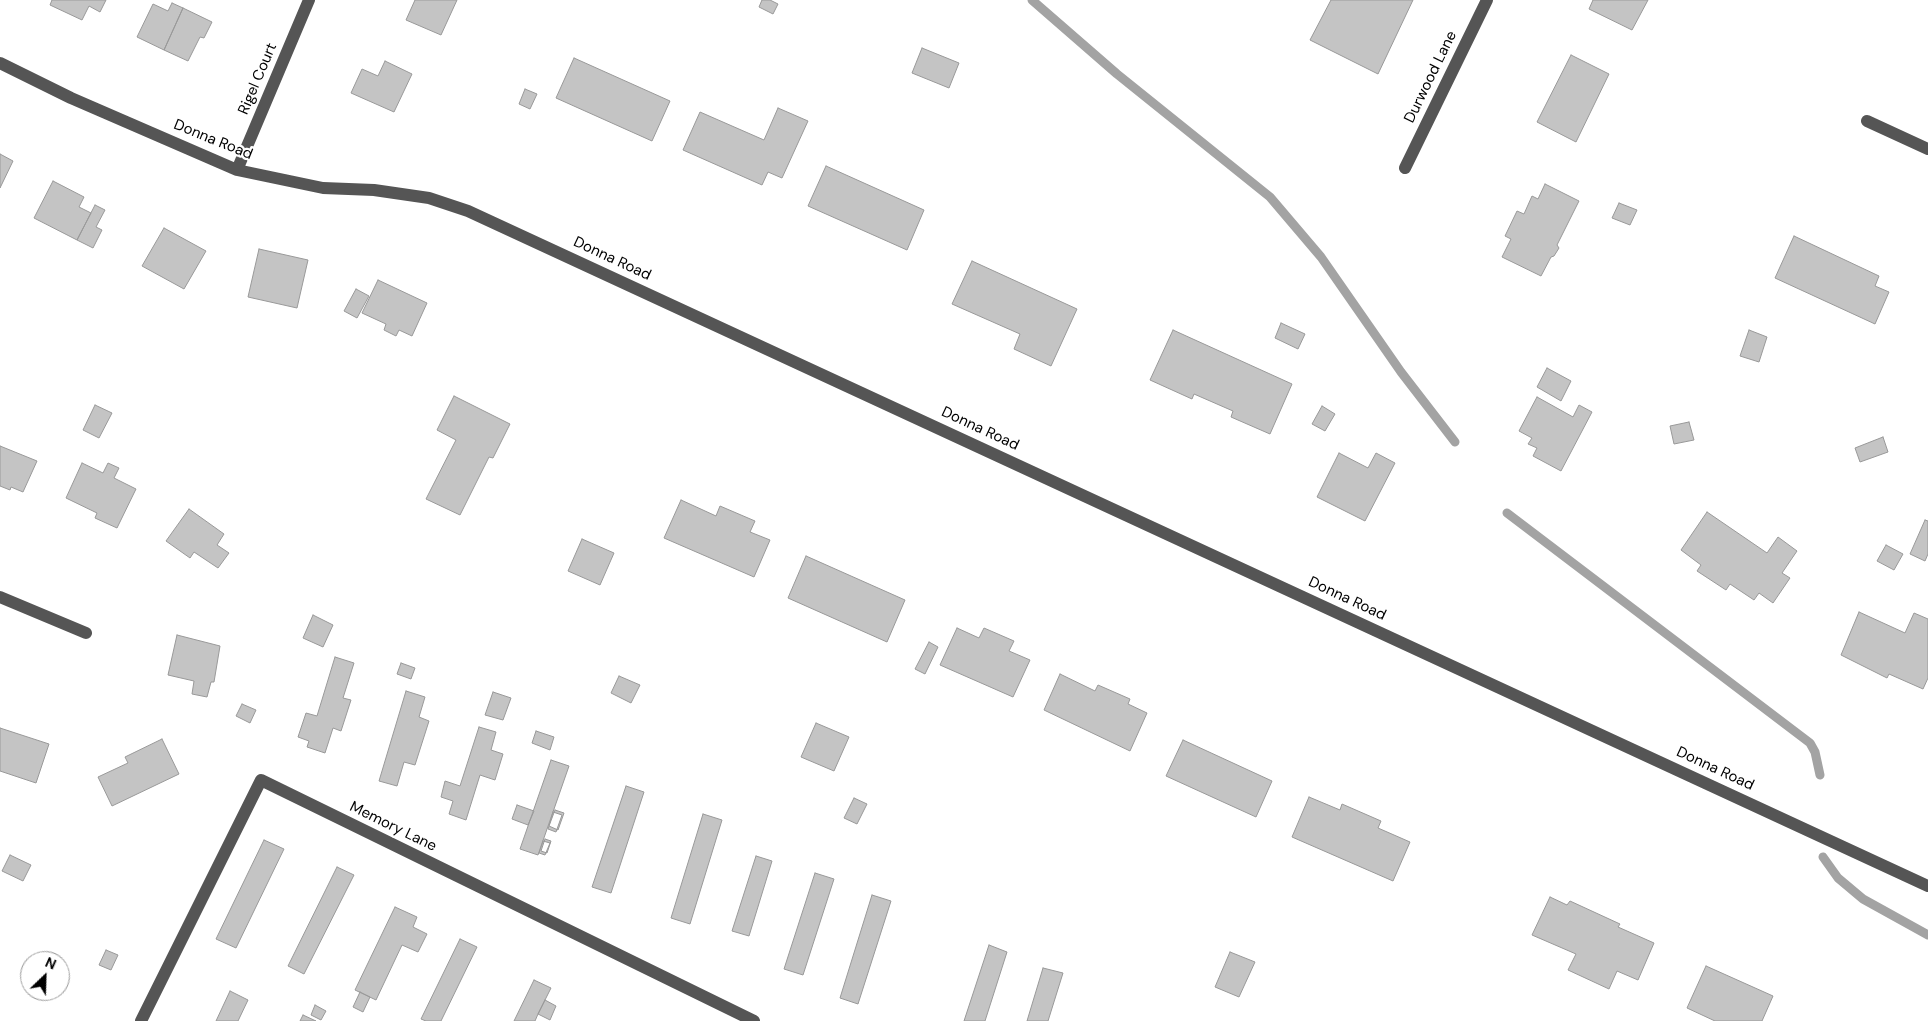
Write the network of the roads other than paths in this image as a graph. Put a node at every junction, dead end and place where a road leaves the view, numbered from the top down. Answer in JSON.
{"nodes":[{"id":1,"x":309,"y":0,"type":"edge"},
{"id":2,"x":1487,"y":0,"type":"edge"},
{"id":3,"x":0,"y":63,"type":"edge"},
{"id":4,"x":1867,"y":121,"type":"dead end"},
{"id":5,"x":1928,"y":149,"type":"edge"},
{"id":6,"x":1405,"y":168,"type":"dead end"},
{"id":7,"x":237,"y":170,"type":"junction"},
{"id":8,"x":0,"y":598,"type":"edge"},
{"id":9,"x":86,"y":633,"type":"dead end"},
{"id":10,"x":1928,"y":886,"type":"edge"},
{"id":11,"x":140,"y":1021,"type":"edge"},
{"id":12,"x":754,"y":1021,"type":"edge"}],
"edges":[{"from":1,"to":7,"type":"street","name":"Rigel Court"},
{"from":2,"to":6,"type":"street","name":"Durwood Lane"},
{"from":3,"to":7,"type":"street","name":"Donna Road"},
{"from":4,"to":5,"type":"street"},
{"from":7,"to":10,"type":"street","name":"Donna Road"},
{"from":8,"to":9,"type":"street"},
{"from":11,"to":12,"type":"street","name":"Memory Lane"}]}
